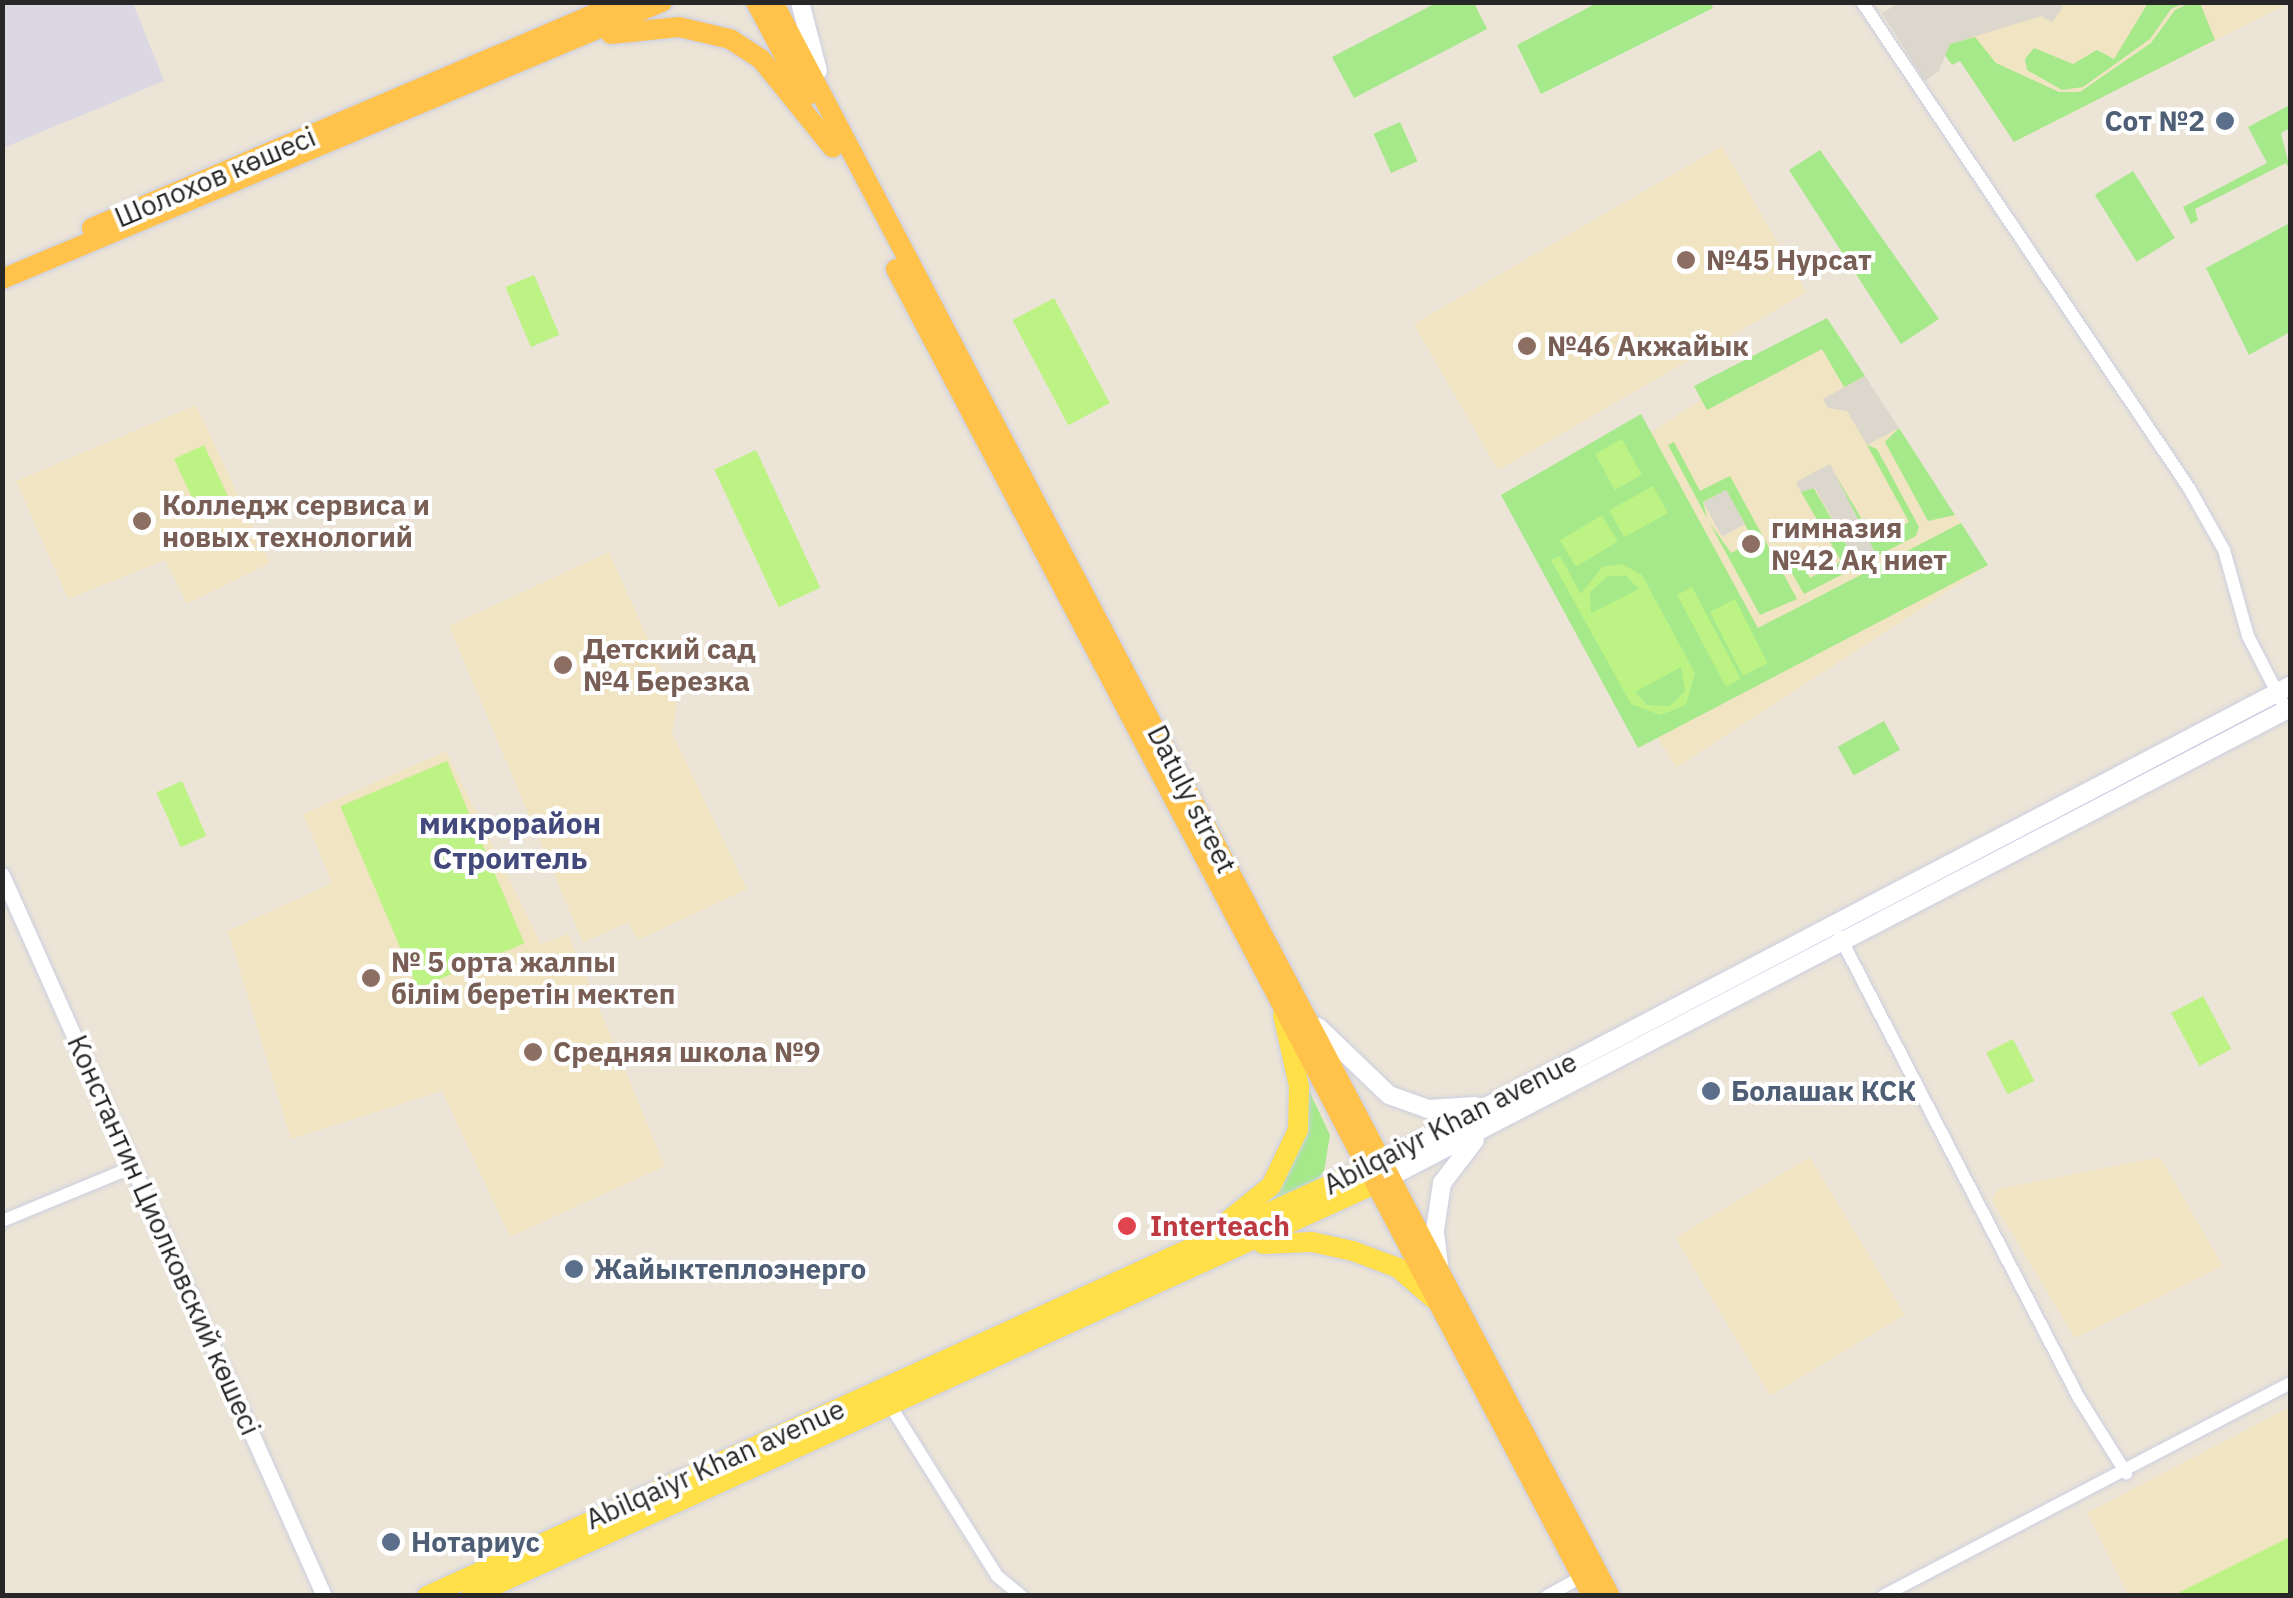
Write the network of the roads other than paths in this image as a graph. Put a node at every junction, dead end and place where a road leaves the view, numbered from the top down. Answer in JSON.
{"nodes":[{"id":1,"x":608,"y":2,"type":"edge"},
{"id":2,"x":622,"y":2,"type":"edge"},
{"id":3,"x":662,"y":2,"type":"edge"},
{"id":4,"x":756,"y":2,"type":"edge"},
{"id":5,"x":772,"y":2,"type":"edge"},
{"id":6,"x":800,"y":2,"type":"edge"},
{"id":7,"x":1862,"y":2,"type":"edge"},
{"id":8,"x":584,"y":31,"type":"junction"},
{"id":9,"x":839,"y":145,"type":"junction"},
{"id":10,"x":2,"y":265,"type":"edge"},
{"id":11,"x":2,"y":279,"type":"edge"},
{"id":12,"x":2290,"y":686,"type":"edge"},
{"id":13,"x":2283,"y":704,"type":"edge"},
{"id":14,"x":2,"y":875,"type":"edge"},
{"id":15,"x":1839,"y":934,"type":"junction"},
{"id":16,"x":1289,"y":1003,"type":"junction"},
{"id":17,"x":1504,"y":1108,"type":"junction"},
{"id":18,"x":133,"y":1167,"type":"junction"},
{"id":19,"x":1377,"y":1173,"type":"junction"},
{"id":20,"x":2,"y":1221,"type":"edge"},
{"id":21,"x":1232,"y":1250,"type":"junction"},
{"id":22,"x":1176,"y":1255,"type":"junction"},
{"id":23,"x":1440,"y":1272,"type":"junction"},
{"id":24,"x":1434,"y":1299,"type":"junction"},
{"id":25,"x":2290,"y":1383,"type":"edge"},
{"id":26,"x":884,"y":1398,"type":"junction"},
{"id":27,"x":2126,"y":1473,"type":"junction"},
{"id":28,"x":1589,"y":1572,"type":"junction"},
{"id":29,"x":324,"y":1596,"type":"edge"},
{"id":30,"x":427,"y":1596,"type":"edge"},
{"id":31,"x":471,"y":1596,"type":"edge"},
{"id":32,"x":1022,"y":1596,"type":"edge"},
{"id":33,"x":1548,"y":1596,"type":"edge"},
{"id":34,"x":1592,"y":1596,"type":"edge"},
{"id":35,"x":1610,"y":1596,"type":"edge"},
{"id":36,"x":1883,"y":1596,"type":"edge"}],
"edges":[{"from":1,"to":8,"type":"highway"},
{"from":2,"to":8,"type":"highway"},
{"from":3,"to":8,"type":"highway"},
{"from":4,"to":9,"type":"highway","name":"Datuly street"},
{"from":5,"to":9,"type":"highway","name":"Datuly street"},
{"from":6,"to":9,"type":"main road"},
{"from":7,"to":13,"type":"street"},
{"from":8,"to":9,"type":"highway"},
{"from":8,"to":10,"type":"highway","name":"Шолохов көшесі"},
{"from":8,"to":11,"type":"highway","name":"Шолохов көшесі"},
{"from":9,"to":16,"type":"highway","name":"Datuly street"},
{"from":12,"to":13,"type":"main road","name":"Abilqaiyr Khan avenue"},
{"from":13,"to":15,"type":"main road","name":"Abilqaiyr Khan avenue"},
{"from":14,"to":18,"type":"street","name":"Константин Циолковский көшесі"},
{"from":15,"to":17,"type":"main road","name":"Abilqaiyr Khan avenue"},
{"from":15,"to":27,"type":"street"},
{"from":16,"to":17,"type":"main road"},
{"from":16,"to":19,"type":"highway","name":"Datuly street"},
{"from":16,"to":22,"type":"main road"},
{"from":17,"to":19,"type":"main road","name":"Abilqaiyr Khan avenue"},
{"from":17,"to":23,"type":"main road"},
{"from":18,"to":20,"type":"street"},
{"from":18,"to":29,"type":"street","name":"Константин Циолковский көшесі"},
{"from":19,"to":21,"type":"main road","name":"Abilqaiyr Khan avenue"},
{"from":19,"to":22,"type":"main road","name":"Abilqaiyr Khan avenue"},
{"from":19,"to":23,"type":"highway","name":"Datuly street"},
{"from":19,"to":24,"type":"highway","name":"Datuly street"},
{"from":21,"to":24,"type":"main road"},
{"from":21,"to":26,"type":"main road","name":"Abilqaiyr Khan avenue"},
{"from":22,"to":26,"type":"main road","name":"Abilqaiyr Khan avenue"},
{"from":23,"to":28,"type":"highway","name":"Datuly street"},
{"from":24,"to":28,"type":"highway","name":"Datuly street"},
{"from":25,"to":27,"type":"street"},
{"from":26,"to":30,"type":"main road","name":"Abilqaiyr Khan avenue"},
{"from":26,"to":31,"type":"main road","name":"Abilqaiyr Khan avenue"},
{"from":26,"to":32,"type":"street"},
{"from":27,"to":36,"type":"street"},
{"from":28,"to":33,"type":"street"},
{"from":28,"to":34,"type":"highway","name":"Datuly street"},
{"from":28,"to":35,"type":"highway","name":"Datuly street"}]}
